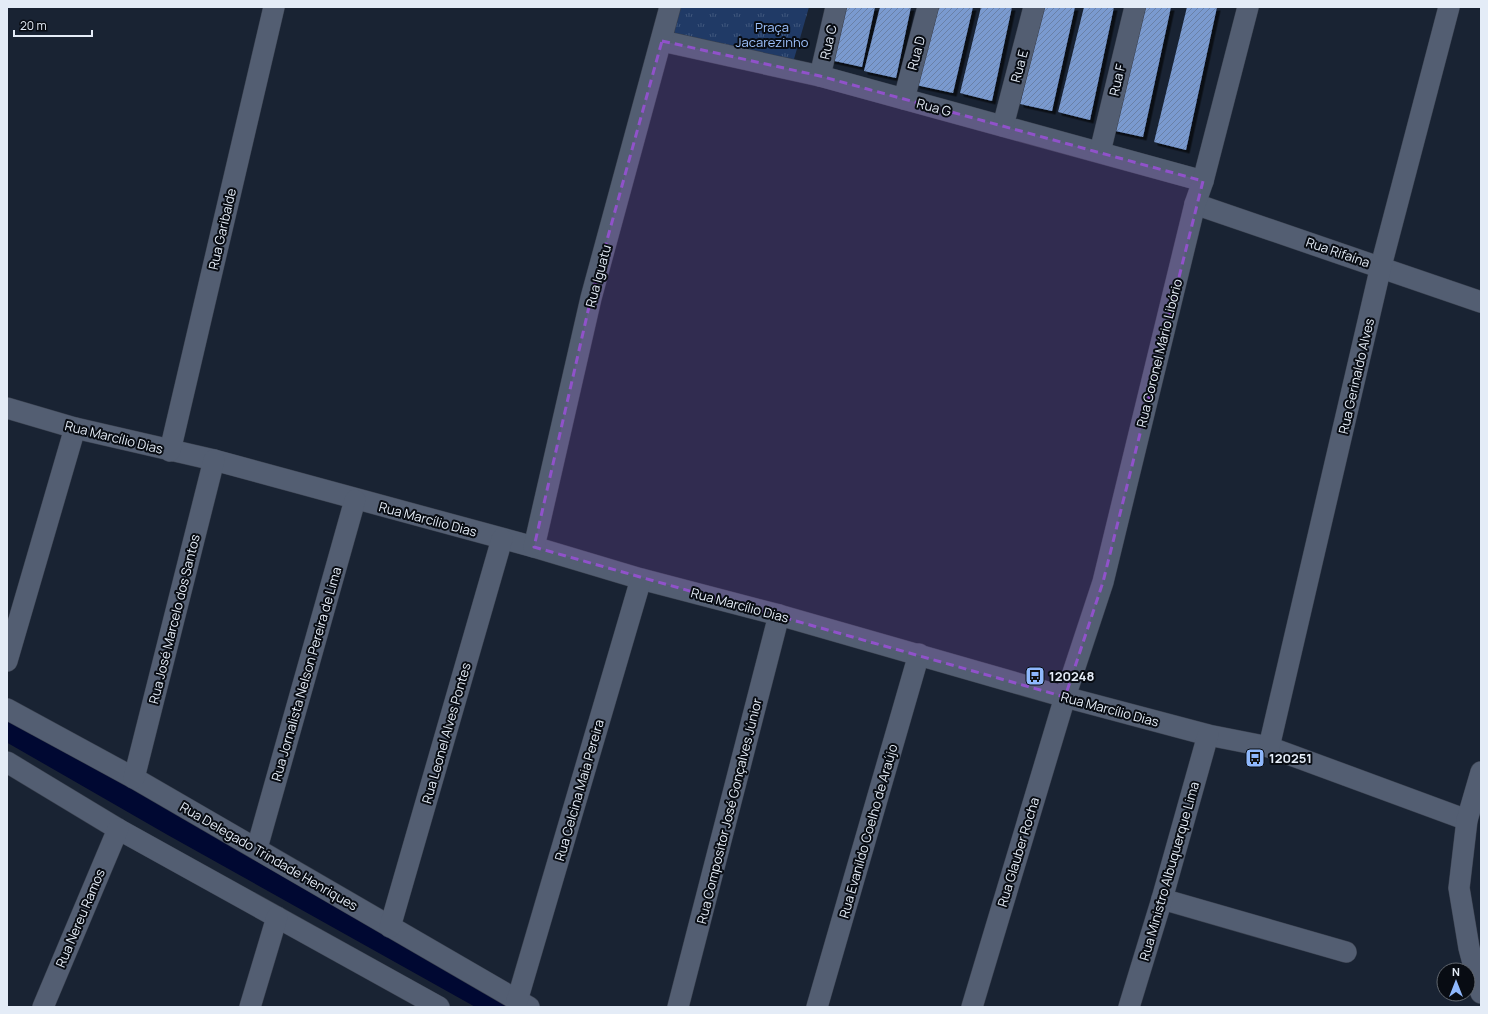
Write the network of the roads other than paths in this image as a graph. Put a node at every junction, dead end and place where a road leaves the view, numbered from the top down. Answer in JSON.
{"nodes":[{"id":1,"x":274,"y":7,"type":"edge"},
{"id":2,"x":670,"y":7,"type":"edge"},
{"id":3,"x":836,"y":7,"type":"edge"},
{"id":4,"x":928,"y":7,"type":"edge"},
{"id":5,"x":1034,"y":7,"type":"edge"},
{"id":6,"x":1135,"y":7,"type":"edge"},
{"id":7,"x":1248,"y":7,"type":"edge"},
{"id":8,"x":1449,"y":7,"type":"edge"},
{"id":9,"x":662,"y":41,"type":"junction"},
{"id":10,"x":820,"y":76,"type":"junction"},
{"id":11,"x":904,"y":99,"type":"junction"},
{"id":12,"x":1003,"y":126,"type":"junction"},
{"id":13,"x":1100,"y":152,"type":"junction"},
{"id":14,"x":1203,"y":181,"type":"junction"},
{"id":15,"x":1195,"y":204,"type":"junction"},
{"id":16,"x":1381,"y":266,"type":"junction"},
{"id":17,"x":1481,"y":302,"type":"edge"},
{"id":18,"x":7,"y":408,"type":"edge"},
{"id":19,"x":75,"y":428,"type":"junction"},
{"id":20,"x":170,"y":451,"type":"junction"},
{"id":21,"x":214,"y":460,"type":"junction"},
{"id":22,"x":355,"y":500,"type":"junction"},
{"id":23,"x":502,"y":538,"type":"junction"},
{"id":24,"x":534,"y":547,"type":"junction"},
{"id":25,"x":641,"y":579,"type":"junction"},
{"id":26,"x":779,"y":615,"type":"junction"},
{"id":27,"x":919,"y":654,"type":"junction"},
{"id":28,"x":7,"y":661,"type":"edge"},
{"id":29,"x":1065,"y":697,"type":"junction"},
{"id":30,"x":7,"y":709,"type":"edge"},
{"id":31,"x":1208,"y":735,"type":"junction"},
{"id":32,"x":1269,"y":747,"type":"junction"},
{"id":33,"x":7,"y":762,"type":"edge"},
{"id":34,"x":1481,"y":772,"type":"edge"},
{"id":35,"x":134,"y":778,"type":"junction"},
{"id":36,"x":1467,"y":820,"type":"junction"},
{"id":37,"x":118,"y":829,"type":"junction"},
{"id":38,"x":257,"y":848,"type":"junction"},
{"id":39,"x":1162,"y":899,"type":"junction"},
{"id":40,"x":276,"y":917,"type":"junction"},
{"id":41,"x":390,"y":927,"type":"junction"},
{"id":42,"x":1346,"y":952,"type":"dead end"},
{"id":43,"x":1481,"y":993,"type":"edge"},
{"id":44,"x":523,"y":1004,"type":"edge"},
{"id":45,"x":43,"y":1007,"type":"edge"},
{"id":46,"x":250,"y":1007,"type":"edge"},
{"id":47,"x":439,"y":1007,"type":"edge"},
{"id":48,"x":678,"y":1007,"type":"edge"},
{"id":49,"x":817,"y":1007,"type":"edge"},
{"id":50,"x":972,"y":1007,"type":"edge"},
{"id":51,"x":1129,"y":1007,"type":"edge"}],
"edges":[{"from":1,"to":20,"type":"street","name":"Rua Garibalde"},
{"from":2,"to":9,"type":"street","name":"Rua Iguatu"},
{"from":3,"to":10,"type":"street","name":"Rua C"},
{"from":4,"to":11,"type":"street","name":"Rua D"},
{"from":5,"to":12,"type":"street","name":"Rua E"},
{"from":6,"to":13,"type":"street","name":"Rua F"},
{"from":7,"to":14,"type":"street","name":"Rua Coronel Mário Libório"},
{"from":8,"to":16,"type":"street","name":"Rua Gerinaldo Alves"},
{"from":9,"to":10,"type":"street","name":"Rua G"},
{"from":9,"to":24,"type":"street","name":"Rua Iguatu"},
{"from":10,"to":11,"type":"street","name":"Rua G"},
{"from":11,"to":12,"type":"street","name":"Rua G"},
{"from":12,"to":13,"type":"street","name":"Rua G"},
{"from":13,"to":14,"type":"street","name":"Rua G"},
{"from":14,"to":15,"type":"street","name":"Rua Coronel Mário Libório"},
{"from":15,"to":16,"type":"street","name":"Rua Rifaína"},
{"from":15,"to":29,"type":"street","name":"Rua Coronel Mário Libório"},
{"from":16,"to":17,"type":"street","name":"Rua Rifaína"},
{"from":16,"to":32,"type":"street","name":"Rua Gerinaldo Alves"},
{"from":18,"to":19,"type":"street","name":"Rua Marcílio Dias"},
{"from":19,"to":20,"type":"street","name":"Rua Marcílio Dias"},
{"from":19,"to":28,"type":"street"},
{"from":20,"to":21,"type":"street","name":"Rua Marcílio Dias"},
{"from":21,"to":22,"type":"street","name":"Rua Marcílio Dias"},
{"from":21,"to":35,"type":"street","name":"Rua José Marcelo dos Santos"},
{"from":22,"to":23,"type":"street","name":"Rua Marcílio Dias"},
{"from":22,"to":38,"type":"street","name":"Rua Jornalista Nelson Pereira de Lima"},
{"from":23,"to":24,"type":"street","name":"Rua Marcílio Dias"},
{"from":23,"to":41,"type":"street","name":"Rua Leonel Alves Pontes"},
{"from":24,"to":25,"type":"street","name":"Rua Marcílio Dias"},
{"from":25,"to":26,"type":"street","name":"Rua Marcílio Dias"},
{"from":25,"to":44,"type":"street","name":"Rua Celcina Maia Pereira"},
{"from":26,"to":27,"type":"street","name":"Rua Marcílio Dias"},
{"from":26,"to":48,"type":"street","name":"Rua Compositor José Gonçalves Júnior"},
{"from":27,"to":29,"type":"street","name":"Rua Marcílio Dias"},
{"from":27,"to":49,"type":"street","name":"Rua Evanildo Coelho de Araújo"},
{"from":29,"to":31,"type":"street","name":"Rua Marcílio Dias"},
{"from":29,"to":50,"type":"street","name":"Rua Glauber Rocha"},
{"from":30,"to":35,"type":"street","name":"Rua Delegado Trindade Henriques"},
{"from":31,"to":32,"type":"street","name":"Rua Marcílio Dias"},
{"from":31,"to":39,"type":"street","name":"Rua Ministro Albuquerque Lima"},
{"from":32,"to":36,"type":"street","name":"Rua Marcílio Dias"},
{"from":33,"to":37,"type":"street"},
{"from":34,"to":36,"type":"street"},
{"from":35,"to":38,"type":"street","name":"Rua Delegado Trindade Henriques"},
{"from":36,"to":43,"type":"street"},
{"from":37,"to":40,"type":"street"},
{"from":37,"to":45,"type":"street","name":"Rua Nereu Ramos"},
{"from":38,"to":41,"type":"street","name":"Rua Delegado Trindade Henriques"},
{"from":39,"to":42,"type":"street"},
{"from":39,"to":51,"type":"street","name":"Rua Ministro Albuquerque Lima"},
{"from":40,"to":46,"type":"street"},
{"from":40,"to":47,"type":"street"},
{"from":41,"to":44,"type":"street","name":"Rua Delegado Trindade Henriques"}]}
